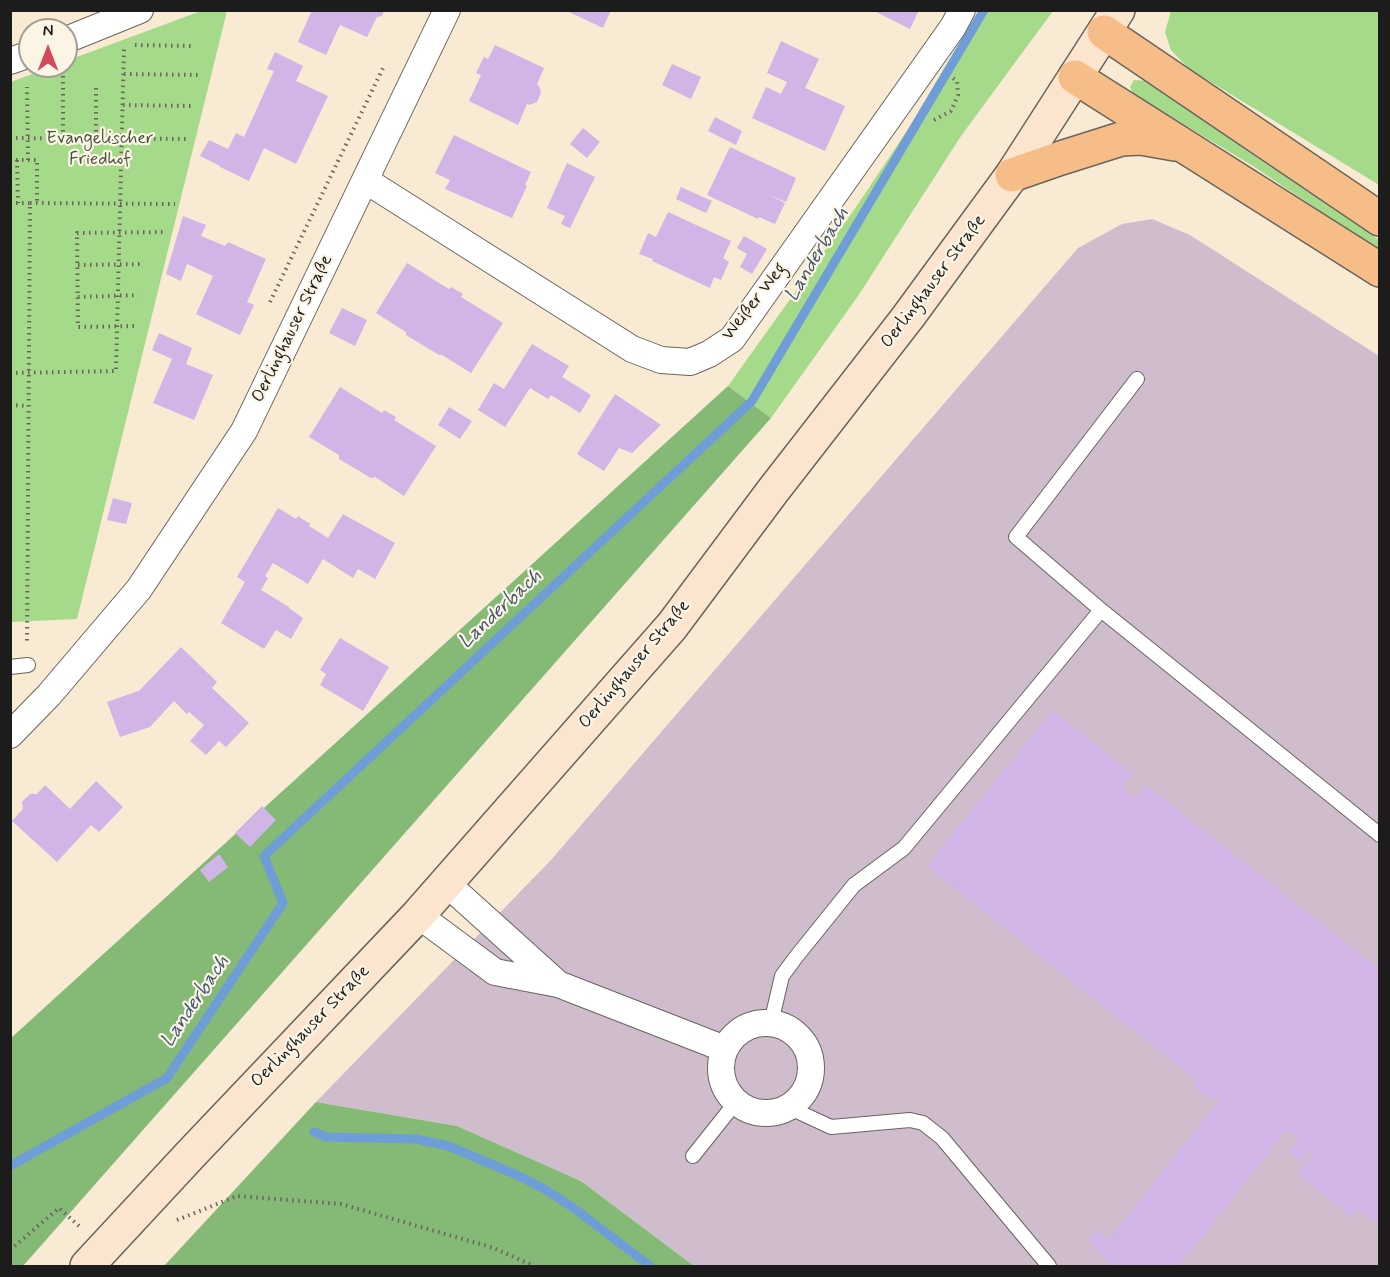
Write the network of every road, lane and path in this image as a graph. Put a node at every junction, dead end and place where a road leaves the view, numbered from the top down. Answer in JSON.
{"nodes":[{"id":1,"x":141,"y":10,"type":"edge"},
{"id":2,"x":447,"y":10,"type":"edge"},
{"id":3,"x":962,"y":10,"type":"edge"},
{"id":4,"x":1111,"y":21,"type":"edge"},
{"id":5,"x":78,"y":35,"type":"edge"},
{"id":6,"x":194,"y":46,"type":"dead end"},
{"id":7,"x":385,"y":64,"type":"dead end"},
{"id":8,"x":124,"y":74,"type":"junction"},
{"id":9,"x":200,"y":75,"type":"dead end"},
{"id":10,"x":950,"y":76,"type":"dead end"},
{"id":11,"x":1076,"y":77,"type":"junction"},
{"id":12,"x":27,"y":78,"type":"edge"},
{"id":13,"x":63,"y":78,"type":"edge"},
{"id":14,"x":96,"y":88,"type":"dead end"},
{"id":15,"x":123,"y":105,"type":"junction"},
{"id":16,"x":193,"y":106,"type":"dead end"},
{"id":17,"x":934,"y":120,"type":"dead end"},
{"id":18,"x":10,"y":138,"type":"edge"},
{"id":19,"x":28,"y":138,"type":"junction"},
{"id":20,"x":63,"y":139,"type":"junction"},
{"id":21,"x":96,"y":139,"type":"junction"},
{"id":22,"x":122,"y":139,"type":"junction"},
{"id":23,"x":190,"y":139,"type":"dead end"},
{"id":24,"x":1184,"y":146,"type":"junction"},
{"id":25,"x":10,"y":160,"type":"edge"},
{"id":26,"x":17,"y":160,"type":"junction"},
{"id":27,"x":28,"y":160,"type":"junction"},
{"id":28,"x":1012,"y":175,"type":"junction"},
{"id":29,"x":365,"y":180,"type":"junction"},
{"id":30,"x":10,"y":202,"type":"edge"},
{"id":31,"x":18,"y":203,"type":"junction"},
{"id":32,"x":30,"y":203,"type":"junction"},
{"id":33,"x":37,"y":203,"type":"junction"},
{"id":34,"x":121,"y":204,"type":"junction"},
{"id":35,"x":175,"y":204,"type":"dead end"},
{"id":36,"x":1380,"y":219,"type":"edge"},
{"id":37,"x":120,"y":232,"type":"junction"},
{"id":38,"x":163,"y":232,"type":"dead end"},
{"id":39,"x":119,"y":264,"type":"junction"},
{"id":40,"x":144,"y":264,"type":"dead end"},
{"id":41,"x":78,"y":265,"type":"junction"},
{"id":42,"x":1380,"y":270,"type":"edge"},
{"id":43,"x":138,"y":295,"type":"dead end"},
{"id":44,"x":118,"y":296,"type":"junction"},
{"id":45,"x":78,"y":297,"type":"junction"},
{"id":46,"x":266,"y":311,"type":"dead end"},
{"id":47,"x":117,"y":326,"type":"junction"},
{"id":48,"x":134,"y":326,"type":"dead end"},
{"id":49,"x":10,"y":373,"type":"edge"},
{"id":50,"x":28,"y":373,"type":"junction"},
{"id":51,"x":1137,"y":379,"type":"dead end"},
{"id":52,"x":10,"y":405,"type":"edge"},
{"id":53,"x":28,"y":406,"type":"junction"},
{"id":54,"x":1101,"y":609,"type":"junction"},
{"id":55,"x":27,"y":620,"type":"dead end"},
{"id":56,"x":28,"y":665,"type":"dead end"},
{"id":57,"x":10,"y":667,"type":"edge"},
{"id":58,"x":10,"y":735,"type":"edge"},
{"id":59,"x":1380,"y":835,"type":"edge"},
{"id":60,"x":446,"y":883,"type":"junction"},
{"id":61,"x":418,"y":915,"type":"junction"},
{"id":62,"x":558,"y":984,"type":"junction"},
{"id":63,"x":771,"y":1023,"type":"junction"},
{"id":64,"x":725,"y":1050,"type":"junction"},
{"id":65,"x":736,"y":1101,"type":"junction"},
{"id":66,"x":788,"y":1107,"type":"junction"},
{"id":67,"x":693,"y":1156,"type":"dead end"},
{"id":68,"x":171,"y":1222,"type":"dead end"},
{"id":69,"x":10,"y":1250,"type":"edge"},
{"id":70,"x":95,"y":1257,"type":"edge"},
{"id":71,"x":534,"y":1266,"type":"edge"},
{"id":72,"x":1048,"y":1266,"type":"edge"}],
"edges":[{"from":1,"to":5,"type":"street"},
{"from":2,"to":29,"type":"street","name":"Oerlinghauser Straße"},
{"from":3,"to":29,"type":"street","name":"Weißer Weg"},
{"from":4,"to":11,"type":"main road","name":"Oerlinghauser Straße"},
{"from":4,"to":36,"type":"highway"},
{"from":6,"to":8,"type":"path"},
{"from":7,"to":46,"type":"path"},
{"from":8,"to":9,"type":"path"},
{"from":8,"to":15,"type":"path"},
{"from":10,"to":17,"type":"path"},
{"from":11,"to":24,"type":"highway"},
{"from":11,"to":28,"type":"main road","name":"Oerlinghauser Straße"},
{"from":12,"to":19,"type":"path"},
{"from":13,"to":20,"type":"path"},
{"from":14,"to":21,"type":"path"},
{"from":15,"to":16,"type":"path"},
{"from":15,"to":22,"type":"path"},
{"from":18,"to":19,"type":"path"},
{"from":19,"to":20,"type":"path"},
{"from":19,"to":27,"type":"path"},
{"from":20,"to":21,"type":"path"},
{"from":21,"to":22,"type":"path"},
{"from":22,"to":23,"type":"path"},
{"from":22,"to":34,"type":"path"},
{"from":24,"to":28,"type":"highway"},
{"from":24,"to":42,"type":"highway"},
{"from":25,"to":26,"type":"path"},
{"from":26,"to":27,"type":"path"},
{"from":26,"to":31,"type":"path"},
{"from":27,"to":33,"type":"path"},
{"from":28,"to":60,"type":"main road","name":"Oerlinghauser Straße"},
{"from":29,"to":58,"type":"street","name":"Oerlinghauser Straße"},
{"from":30,"to":31,"type":"path"},
{"from":31,"to":32,"type":"path"},
{"from":32,"to":33,"type":"path"},
{"from":32,"to":50,"type":"path"},
{"from":33,"to":34,"type":"path"},
{"from":34,"to":35,"type":"path"},
{"from":34,"to":37,"type":"path"},
{"from":37,"to":38,"type":"path"},
{"from":37,"to":39,"type":"path"},
{"from":37,"to":41,"type":"path"},
{"from":39,"to":40,"type":"path"},
{"from":39,"to":41,"type":"path"},
{"from":39,"to":44,"type":"path"},
{"from":41,"to":45,"type":"path"},
{"from":43,"to":44,"type":"path"},
{"from":44,"to":45,"type":"path"},
{"from":44,"to":47,"type":"path"},
{"from":45,"to":47,"type":"path"},
{"from":47,"to":48,"type":"path"},
{"from":47,"to":50,"type":"path"},
{"from":49,"to":50,"type":"path"},
{"from":50,"to":53,"type":"path"},
{"from":51,"to":54,"type":"lane"},
{"from":52,"to":53,"type":"path"},
{"from":53,"to":55,"type":"path"},
{"from":54,"to":59,"type":"lane"},
{"from":54,"to":63,"type":"lane"},
{"from":56,"to":57,"type":"lane"},
{"from":60,"to":61,"type":"main road","name":"Oerlinghauser Straße"},
{"from":60,"to":62,"type":"street"},
{"from":61,"to":62,"type":"street"},
{"from":61,"to":70,"type":"main road","name":"Oerlinghauser Straße"},
{"from":62,"to":64,"type":"street"},
{"from":63,"to":64,"type":"street"},
{"from":63,"to":66,"type":"street"},
{"from":64,"to":65,"type":"street"},
{"from":65,"to":66,"type":"street"},
{"from":65,"to":67,"type":"lane"},
{"from":66,"to":72,"type":"lane"},
{"from":68,"to":71,"type":"path"},
{"from":69,"to":70,"type":"path"}]}
